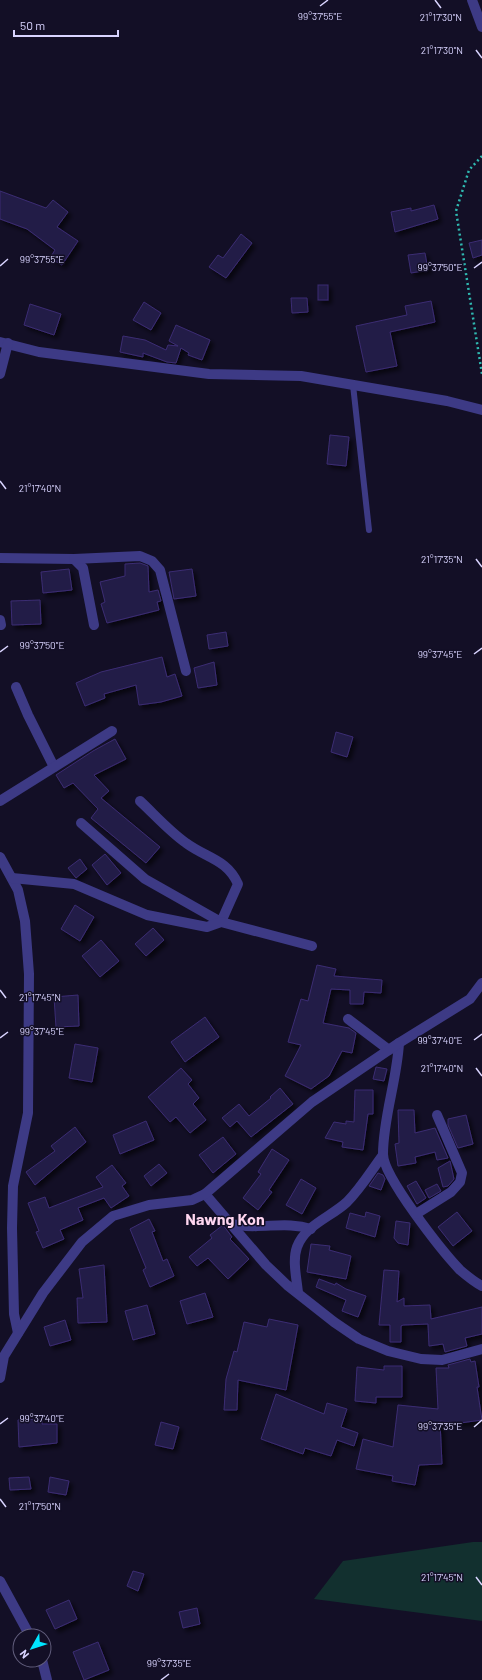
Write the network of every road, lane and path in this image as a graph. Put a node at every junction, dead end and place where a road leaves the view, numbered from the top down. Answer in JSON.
{"nodes":[{"id":1,"x":472,"y":0,"type":"edge"},
{"id":2,"x":482,"y":27,"type":"edge"},
{"id":3,"x":482,"y":156,"type":"edge"},
{"id":4,"x":4,"y":343,"type":"edge"},
{"id":5,"x":0,"y":374,"type":"edge"},
{"id":6,"x":482,"y":374,"type":"edge"},
{"id":7,"x":353,"y":385,"type":"junction"},
{"id":8,"x":482,"y":410,"type":"edge"},
{"id":9,"x":369,"y":530,"type":"dead end"},
{"id":10,"x":0,"y":558,"type":"edge"},
{"id":11,"x":74,"y":559,"type":"junction"},
{"id":12,"x":94,"y":625,"type":"dead end"},
{"id":13,"x":186,"y":671,"type":"dead end"},
{"id":14,"x":16,"y":687,"type":"dead end"},
{"id":15,"x":112,"y":731,"type":"dead end"},
{"id":16,"x":54,"y":767,"type":"junction"},
{"id":17,"x":0,"y":801,"type":"edge"},
{"id":18,"x":140,"y":801,"type":"dead end"},
{"id":19,"x":81,"y":823,"type":"dead end"},
{"id":20,"x":0,"y":857,"type":"edge"},
{"id":21,"x":12,"y":878,"type":"junction"},
{"id":22,"x":221,"y":922,"type":"junction"},
{"id":23,"x":312,"y":946,"type":"dead end"},
{"id":24,"x":482,"y":983,"type":"edge"},
{"id":25,"x":482,"y":998,"type":"edge"},
{"id":26,"x":470,"y":999,"type":"junction"},
{"id":27,"x":348,"y":1019,"type":"dead end"},
{"id":28,"x":399,"y":1043,"type":"junction"},
{"id":29,"x":389,"y":1050,"type":"junction"},
{"id":30,"x":437,"y":1115,"type":"dead end"},
{"id":31,"x":383,"y":1155,"type":"junction"},
{"id":32,"x":205,"y":1194,"type":"junction"},
{"id":33,"x":416,"y":1214,"type":"junction"},
{"id":34,"x":231,"y":1224,"type":"junction"},
{"id":35,"x":311,"y":1229,"type":"junction"},
{"id":36,"x":482,"y":1286,"type":"edge"},
{"id":37,"x":298,"y":1294,"type":"junction"},
{"id":38,"x":18,"y":1333,"type":"junction"},
{"id":39,"x":482,"y":1350,"type":"edge"},
{"id":40,"x":0,"y":1378,"type":"edge"},
{"id":41,"x":0,"y":1581,"type":"edge"},
{"id":42,"x":26,"y":1628,"type":"edge"},
{"id":43,"x":44,"y":1668,"type":"edge"},
{"id":44,"x":47,"y":1680,"type":"edge"}],
"edges":[{"from":1,"to":2,"type":"street"},
{"from":3,"to":6,"type":"path"},
{"from":4,"to":5,"type":"street"},
{"from":4,"to":7,"type":"street"},
{"from":7,"to":8,"type":"street"},
{"from":7,"to":9,"type":"lane"},
{"from":10,"to":11,"type":"street"},
{"from":11,"to":12,"type":"street"},
{"from":11,"to":13,"type":"street"},
{"from":14,"to":16,"type":"street"},
{"from":15,"to":16,"type":"street"},
{"from":16,"to":17,"type":"street"},
{"from":18,"to":22,"type":"street"},
{"from":19,"to":22,"type":"street"},
{"from":20,"to":21,"type":"street"},
{"from":21,"to":22,"type":"street"},
{"from":21,"to":38,"type":"street"},
{"from":22,"to":23,"type":"street"},
{"from":24,"to":26,"type":"street"},
{"from":25,"to":26,"type":"street"},
{"from":26,"to":28,"type":"street"},
{"from":27,"to":29,"type":"street"},
{"from":28,"to":29,"type":"street"},
{"from":28,"to":31,"type":"street"},
{"from":29,"to":32,"type":"street"},
{"from":30,"to":33,"type":"street"},
{"from":31,"to":33,"type":"street"},
{"from":31,"to":35,"type":"street"},
{"from":32,"to":34,"type":"street"},
{"from":32,"to":38,"type":"street"},
{"from":33,"to":36,"type":"street"},
{"from":34,"to":35,"type":"street"},
{"from":34,"to":37,"type":"street"},
{"from":35,"to":37,"type":"street"},
{"from":37,"to":39,"type":"street"},
{"from":38,"to":40,"type":"street"},
{"from":41,"to":42,"type":"street"},
{"from":43,"to":44,"type":"street"}]}
